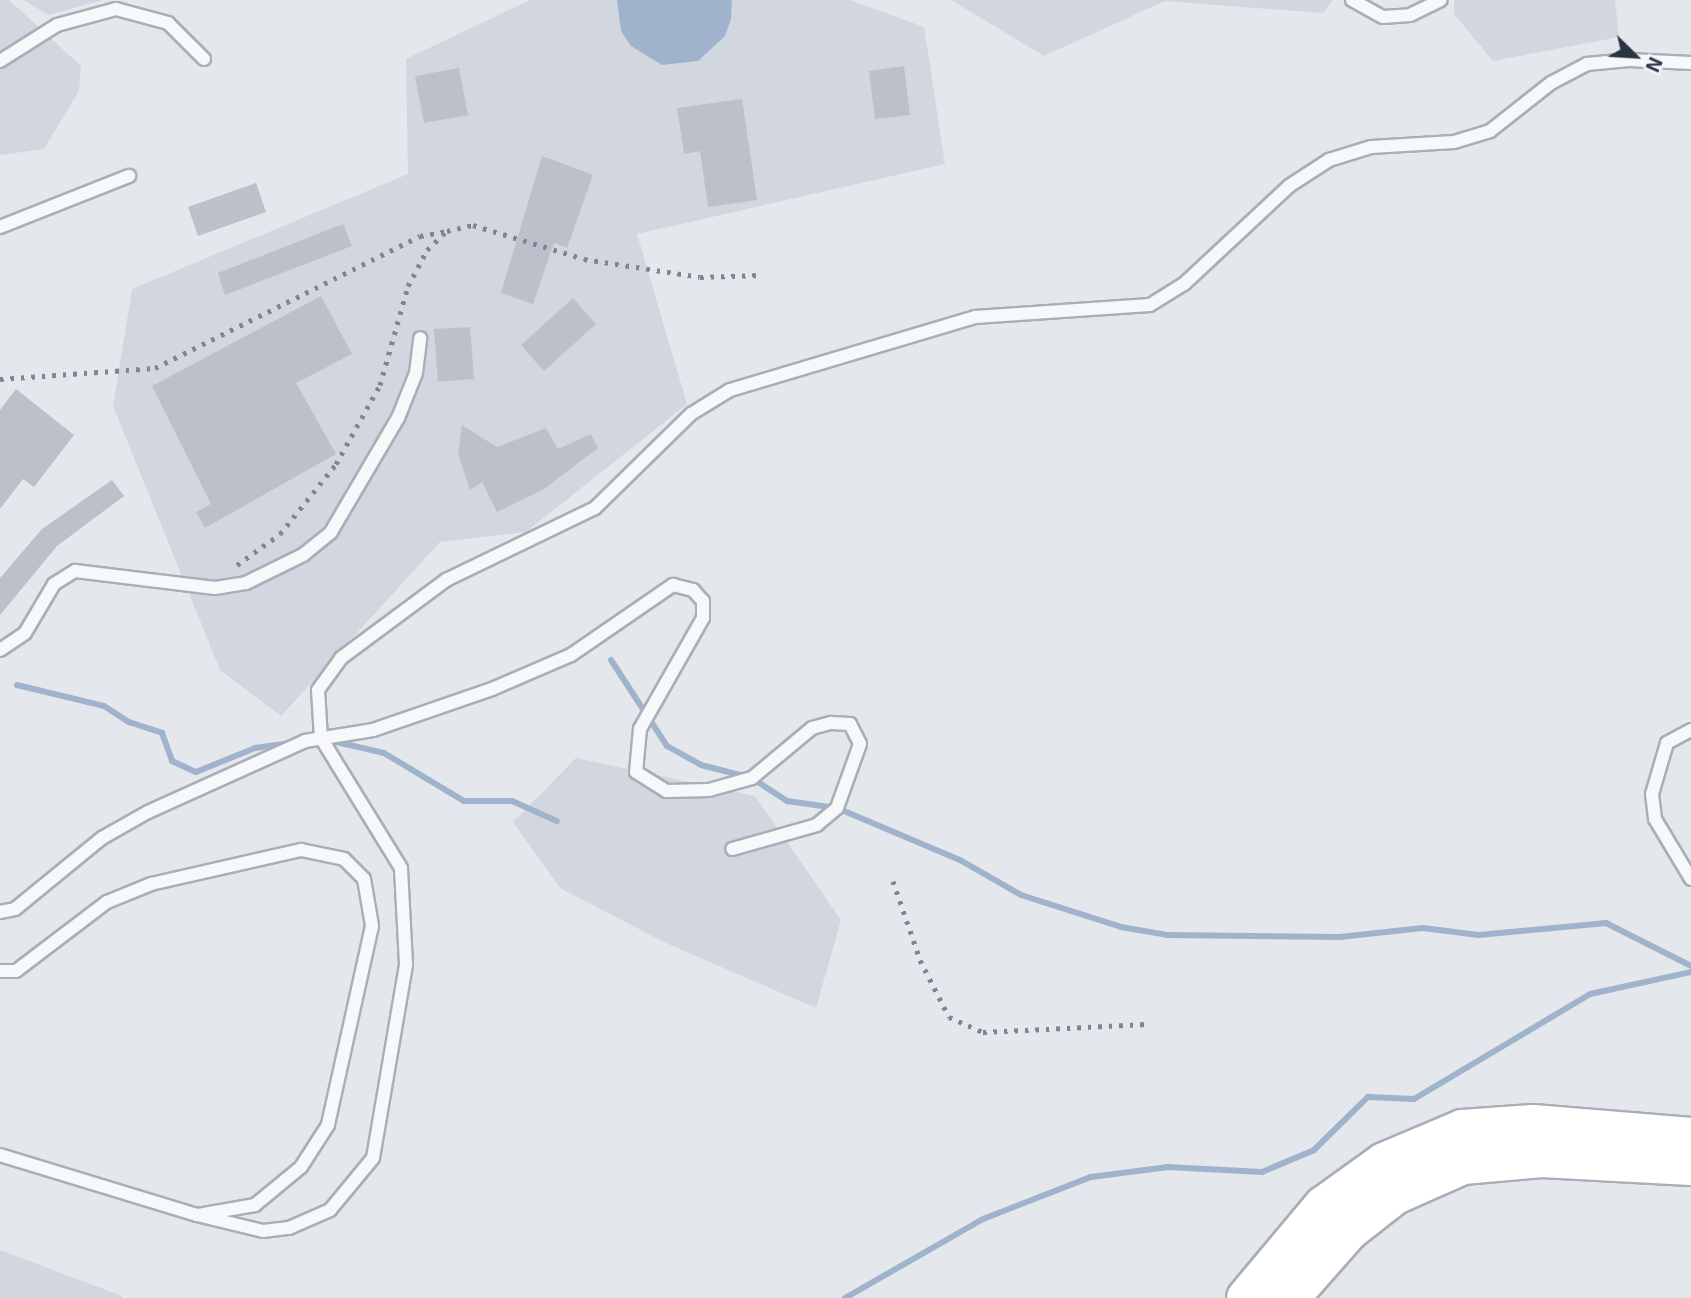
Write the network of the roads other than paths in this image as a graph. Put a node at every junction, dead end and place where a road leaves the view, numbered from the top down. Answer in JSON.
{"nodes":[{"id":1,"x":1352,"y":0,"type":"edge"},
{"id":2,"x":1441,"y":0,"type":"edge"},
{"id":3,"x":204,"y":59,"type":"dead end"},
{"id":4,"x":0,"y":61,"type":"edge"},
{"id":5,"x":1691,"y":63,"type":"edge"},
{"id":6,"x":129,"y":176,"type":"dead end"},
{"id":7,"x":0,"y":227,"type":"edge"},
{"id":8,"x":420,"y":338,"type":"dead end"},
{"id":9,"x":0,"y":650,"type":"edge"},
{"id":10,"x":1691,"y":730,"type":"edge"},
{"id":11,"x":321,"y":738,"type":"junction"},
{"id":12,"x":732,"y":849,"type":"dead end"},
{"id":13,"x":1691,"y":879,"type":"edge"},
{"id":14,"x":0,"y":912,"type":"edge"},
{"id":15,"x":0,"y":971,"type":"edge"},
{"id":16,"x":1691,"y":1137,"type":"edge"},
{"id":17,"x":0,"y":1155,"type":"edge"},
{"id":18,"x":1691,"y":1166,"type":"edge"},
{"id":19,"x":197,"y":1215,"type":"junction"},
{"id":20,"x":1246,"y":1298,"type":"edge"},
{"id":21,"x":1290,"y":1298,"type":"edge"}],
"edges":[{"from":1,"to":2,"type":"lane"},
{"from":3,"to":4,"type":"lane"},
{"from":5,"to":11,"type":"lane"},
{"from":6,"to":7,"type":"lane"},
{"from":8,"to":9,"type":"lane"},
{"from":10,"to":13,"type":"lane"},
{"from":11,"to":12,"type":"lane"},
{"from":11,"to":14,"type":"lane"},
{"from":11,"to":19,"type":"lane"},
{"from":15,"to":19,"type":"lane"},
{"from":16,"to":20,"type":"highway"},
{"from":17,"to":19,"type":"lane"},
{"from":18,"to":21,"type":"highway"}]}
